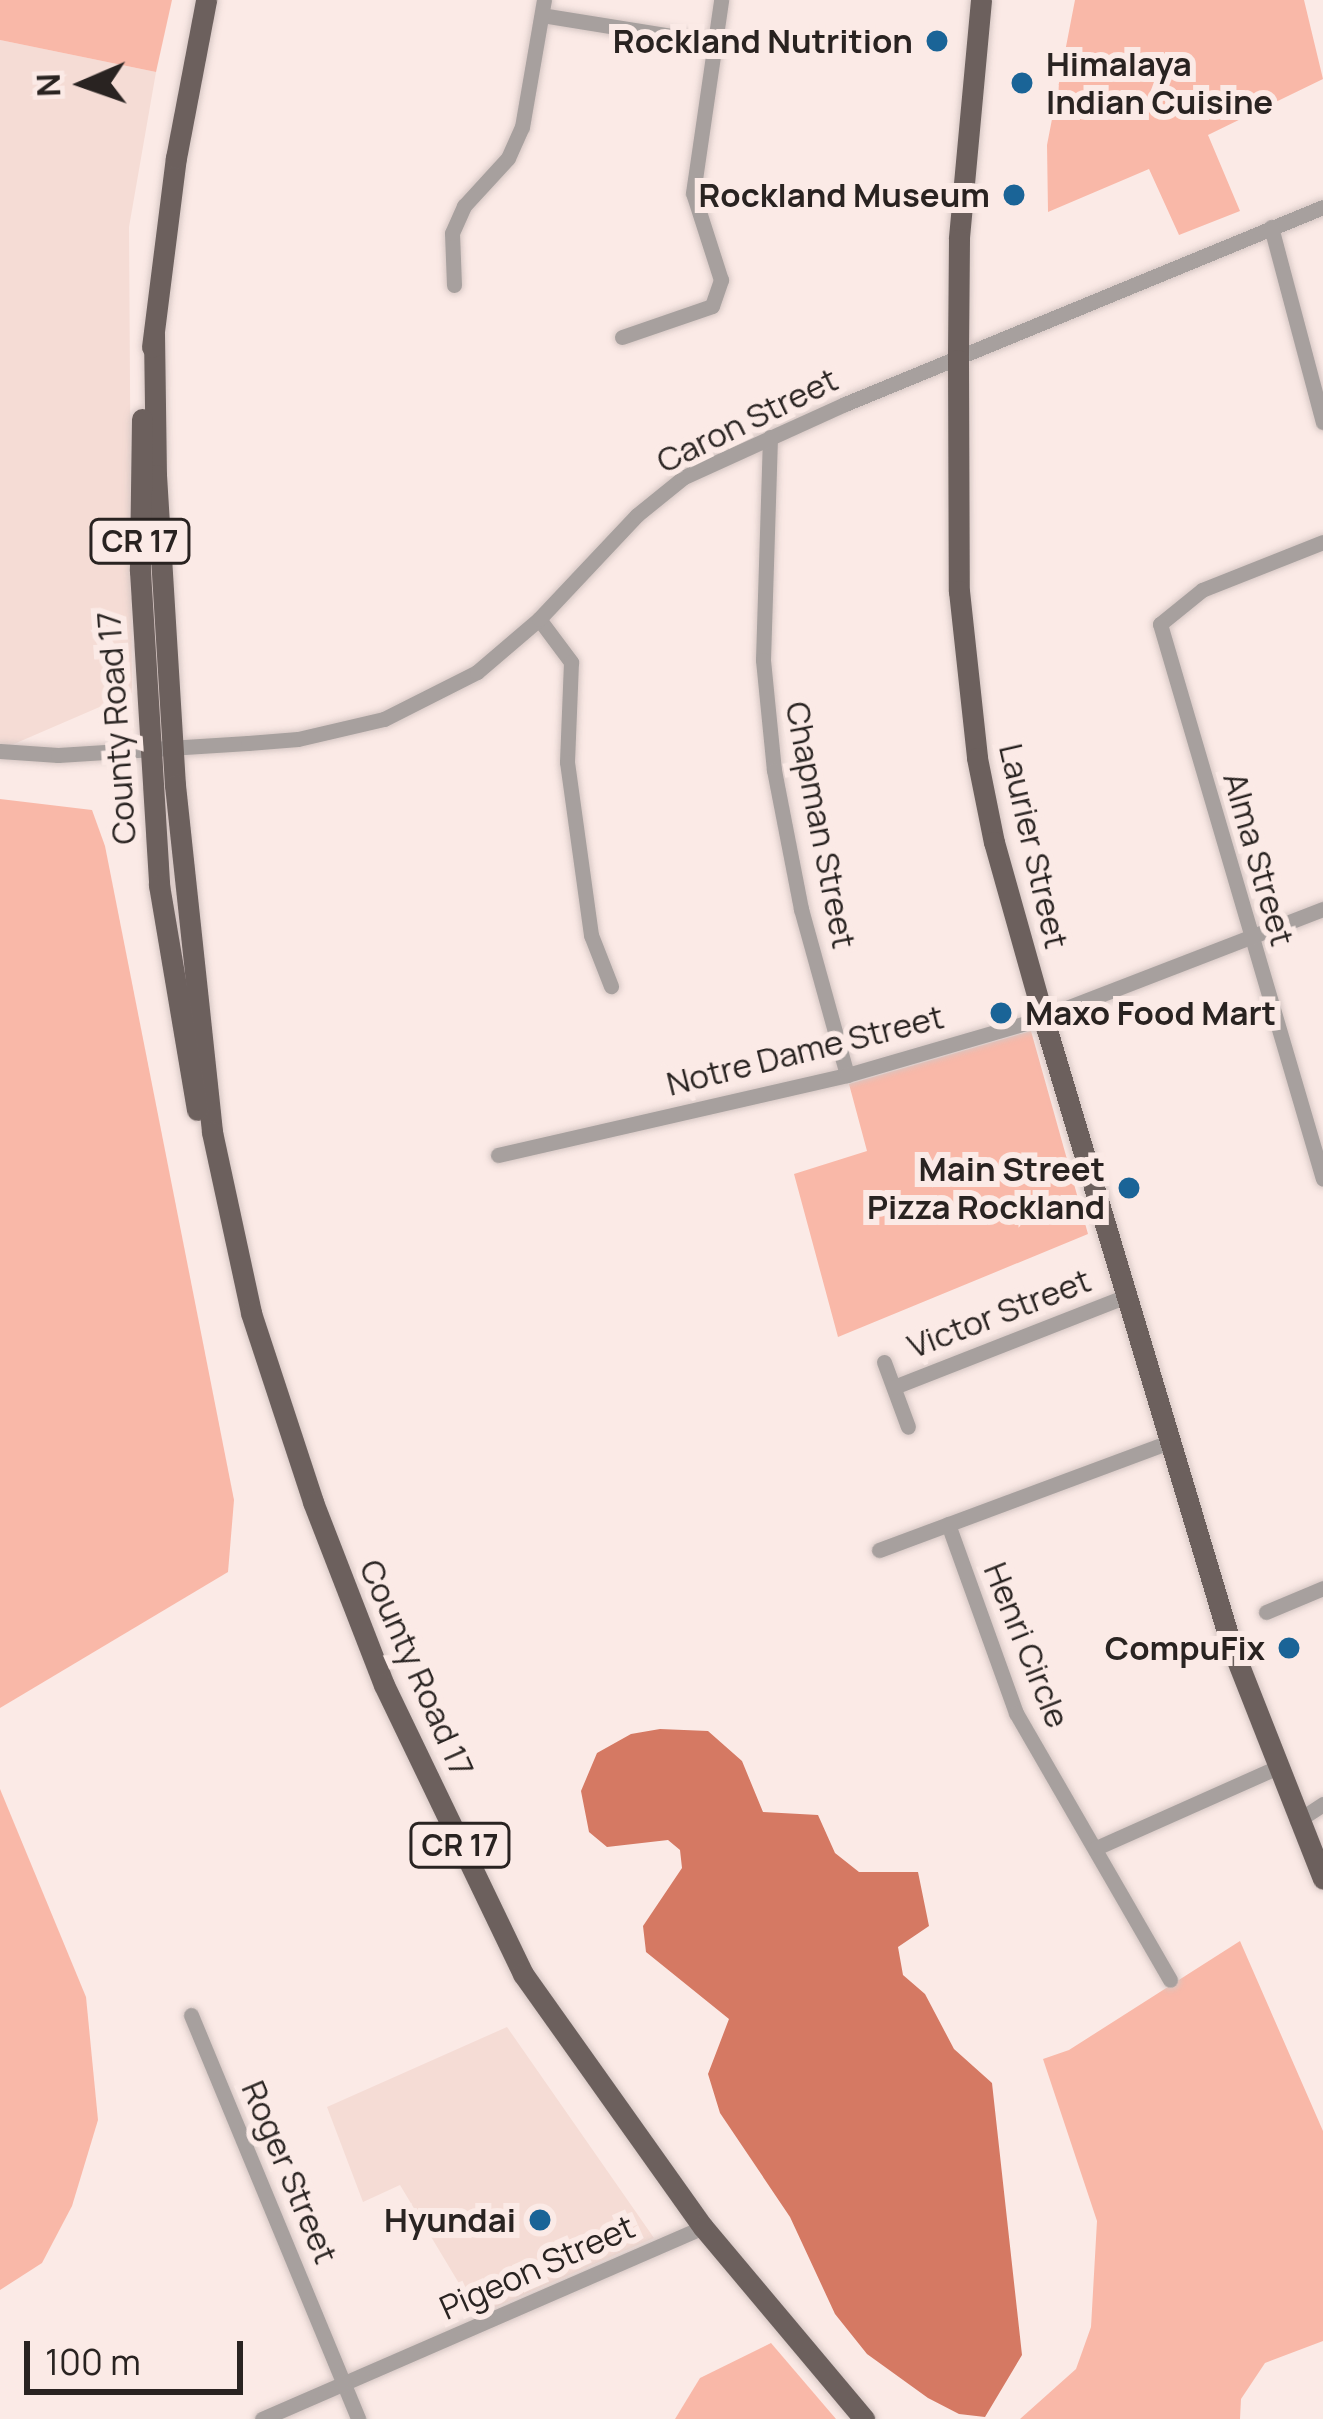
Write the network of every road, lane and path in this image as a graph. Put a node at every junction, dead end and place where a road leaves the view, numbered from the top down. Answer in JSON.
{"nodes":[{"id":1,"x":206,"y":0,"type":"edge"},
{"id":2,"x":721,"y":0,"type":"edge"},
{"id":3,"x":981,"y":0,"type":"edge"},
{"id":4,"x":543,"y":8,"type":"edge"},
{"id":5,"x":713,"y":44,"type":"junction"},
{"id":6,"x":1323,"y":207,"type":"edge"},
{"id":7,"x":1271,"y":227,"type":"junction"},
{"id":8,"x":454,"y":285,"type":"dead end"},
{"id":9,"x":154,"y":334,"type":"junction"},
{"id":10,"x":622,"y":338,"type":"dead end"},
{"id":11,"x":958,"y":360,"type":"junction"},
{"id":12,"x":1323,"y":422,"type":"edge"},
{"id":13,"x":770,"y":437,"type":"junction"},
{"id":14,"x":1323,"y":542,"type":"edge"},
{"id":15,"x":539,"y":619,"type":"junction"},
{"id":16,"x":172,"y":747,"type":"junction"},
{"id":17,"x":148,"y":748,"type":"junction"},
{"id":18,"x":0,"y":752,"type":"edge"},
{"id":19,"x":1323,"y":909,"type":"edge"},
{"id":20,"x":1252,"y":941,"type":"junction"},
{"id":21,"x":611,"y":986,"type":"dead end"},
{"id":22,"x":1043,"y":1017,"type":"junction"},
{"id":23,"x":847,"y":1076,"type":"junction"},
{"id":24,"x":498,"y":1155,"type":"dead end"},
{"id":25,"x":1323,"y":1179,"type":"edge"},
{"id":26,"x":222,"y":1184,"type":"junction"},
{"id":27,"x":1126,"y":1296,"type":"junction"},
{"id":28,"x":884,"y":1362,"type":"dead end"},
{"id":29,"x":894,"y":1387,"type":"junction"},
{"id":30,"x":908,"y":1427,"type":"dead end"},
{"id":31,"x":1170,"y":1442,"type":"junction"},
{"id":32,"x":948,"y":1524,"type":"junction"},
{"id":33,"x":879,"y":1550,"type":"dead end"},
{"id":34,"x":1323,"y":1588,"type":"edge"},
{"id":35,"x":1266,"y":1612,"type":"dead end"},
{"id":36,"x":1276,"y":1768,"type":"junction"},
{"id":37,"x":1323,"y":1804,"type":"edge"},
{"id":38,"x":1298,"y":1821,"type":"junction"},
{"id":39,"x":1096,"y":1848,"type":"junction"},
{"id":40,"x":1323,"y":1878,"type":"edge"},
{"id":41,"x":1170,"y":1980,"type":"dead end"},
{"id":42,"x":191,"y":2015,"type":"dead end"},
{"id":43,"x":704,"y":2227,"type":"junction"},
{"id":44,"x":346,"y":2383,"type":"junction"},
{"id":45,"x":262,"y":2419,"type":"edge"},
{"id":46,"x":358,"y":2419,"type":"edge"},
{"id":47,"x":864,"y":2419,"type":"edge"}],
"edges":[{"from":1,"to":9,"type":"main road","name":"County Road 17","number":"CR 17"},
{"from":2,"to":5,"type":"street"},
{"from":3,"to":11,"type":"main road","name":"Laurier Street"},
{"from":4,"to":5,"type":"street"},
{"from":4,"to":8,"type":"street"},
{"from":5,"to":10,"type":"street"},
{"from":6,"to":7,"type":"street","name":"Caron Street"},
{"from":7,"to":11,"type":"street","name":"Caron Street"},
{"from":7,"to":12,"type":"street"},
{"from":9,"to":16,"type":"main road","name":"County Road 17","number":"CR 17"},
{"from":9,"to":17,"type":"main road","name":"County Road 17","number":"CR 17"},
{"from":11,"to":13,"type":"street","name":"Caron Street"},
{"from":11,"to":22,"type":"main road","name":"Laurier Street"},
{"from":13,"to":15,"type":"street","name":"Caron Street"},
{"from":13,"to":23,"type":"street","name":"Chapman Street"},
{"from":14,"to":20,"type":"street","name":"Alma Street"},
{"from":15,"to":16,"type":"street","name":"Caron Street"},
{"from":15,"to":21,"type":"street"},
{"from":16,"to":17,"type":"street","name":"Caron Street"},
{"from":16,"to":26,"type":"main road","name":"County Road 17","number":"CR 17"},
{"from":17,"to":18,"type":"street","name":"Caron Street"},
{"from":17,"to":26,"type":"main road","name":"County Road 17","number":"CR 17"},
{"from":19,"to":20,"type":"street","name":"Notre Dame Street"},
{"from":20,"to":22,"type":"street","name":"Notre Dame Street"},
{"from":20,"to":25,"type":"street","name":"Alma Street"},
{"from":22,"to":23,"type":"street","name":"Notre Dame Street"},
{"from":22,"to":27,"type":"main road","name":"Laurier Street"},
{"from":23,"to":24,"type":"street","name":"Notre Dame Street"},
{"from":26,"to":43,"type":"main road","name":"County Road 17","number":"CR 17"},
{"from":27,"to":29,"type":"street","name":"Victor Street"},
{"from":27,"to":31,"type":"main road","name":"Laurier Street"},
{"from":28,"to":29,"type":"street","name":"Victor Street"},
{"from":29,"to":30,"type":"street","name":"Victor Street"},
{"from":31,"to":32,"type":"street"},
{"from":31,"to":36,"type":"main road","name":"Laurier Street"},
{"from":32,"to":33,"type":"street"},
{"from":32,"to":39,"type":"street","name":"Henri Circle"},
{"from":34,"to":35,"type":"street"},
{"from":36,"to":38,"type":"main road","name":"Laurier Street"},
{"from":36,"to":39,"type":"street"},
{"from":37,"to":38,"type":"street"},
{"from":38,"to":40,"type":"main road","name":"Laurier Street"},
{"from":39,"to":41,"type":"street","name":"Henri Circle"},
{"from":42,"to":44,"type":"street","name":"Roger Street"},
{"from":43,"to":44,"type":"street","name":"Pigeon Street"},
{"from":43,"to":47,"type":"main road","name":"County Road 17","number":"CR 17"},
{"from":44,"to":45,"type":"street","name":"Pigeon Street"},
{"from":44,"to":46,"type":"street","name":"Roger Street"}]}
